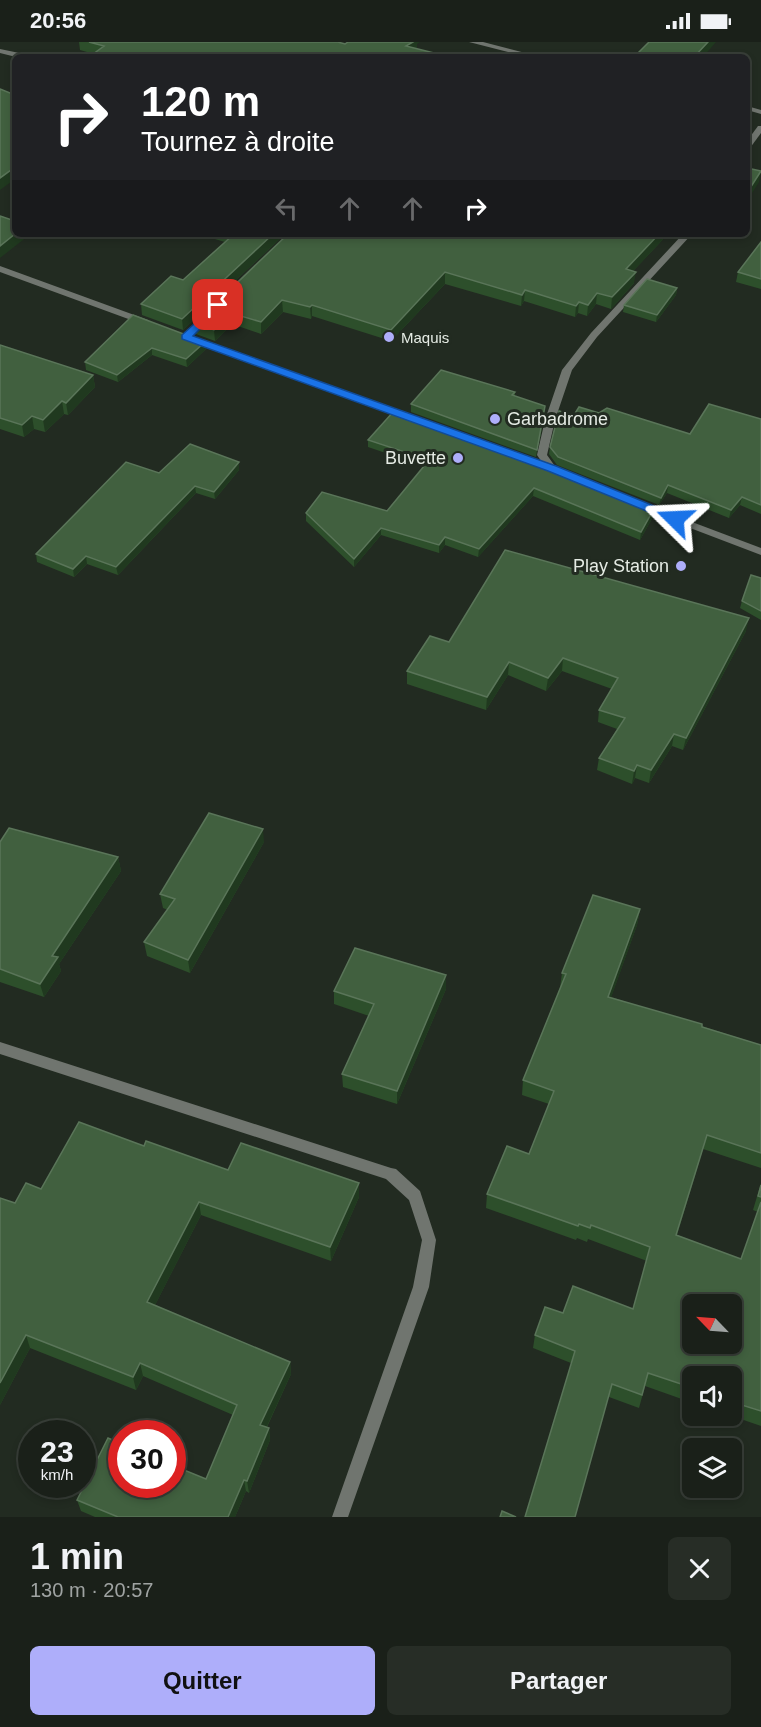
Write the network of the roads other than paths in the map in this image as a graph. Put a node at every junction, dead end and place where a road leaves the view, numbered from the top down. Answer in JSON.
{"nodes":[{"id":1,"x":473,"y":42,"type":"edge"},
{"id":2,"x":522,"y":42,"type":"edge"},
{"id":3,"x":512,"y":54,"type":"edge"},
{"id":4,"x":761,"y":128,"type":"edge"},
{"id":5,"x":750,"y":142,"type":"edge"},
{"id":6,"x":685,"y":237,"type":"edge"},
{"id":7,"x":0,"y":268,"type":"edge"},
{"id":8,"x":153,"y":325,"type":"edge"},
{"id":9,"x":194,"y":329,"type":"edge"},
{"id":10,"x":416,"y":421,"type":"edge"},
{"id":11,"x":531,"y":462,"type":"edge"},
{"id":12,"x":632,"y":502,"type":"edge"},
{"id":13,"x":761,"y":552,"type":"edge"},
{"id":14,"x":0,"y":1048,"type":"edge"},
{"id":15,"x":340,"y":1517,"type":"edge"}],
"edges":[{"from":1,"to":3,"type":"street"},
{"from":2,"to":3,"type":"street"},
{"from":4,"to":5,"type":"street"},
{"from":6,"to":11,"type":"street"},
{"from":7,"to":8,"type":"street"},
{"from":9,"to":10,"type":"street"},
{"from":12,"to":13,"type":"street"},
{"from":14,"to":15,"type":"street"}]}
